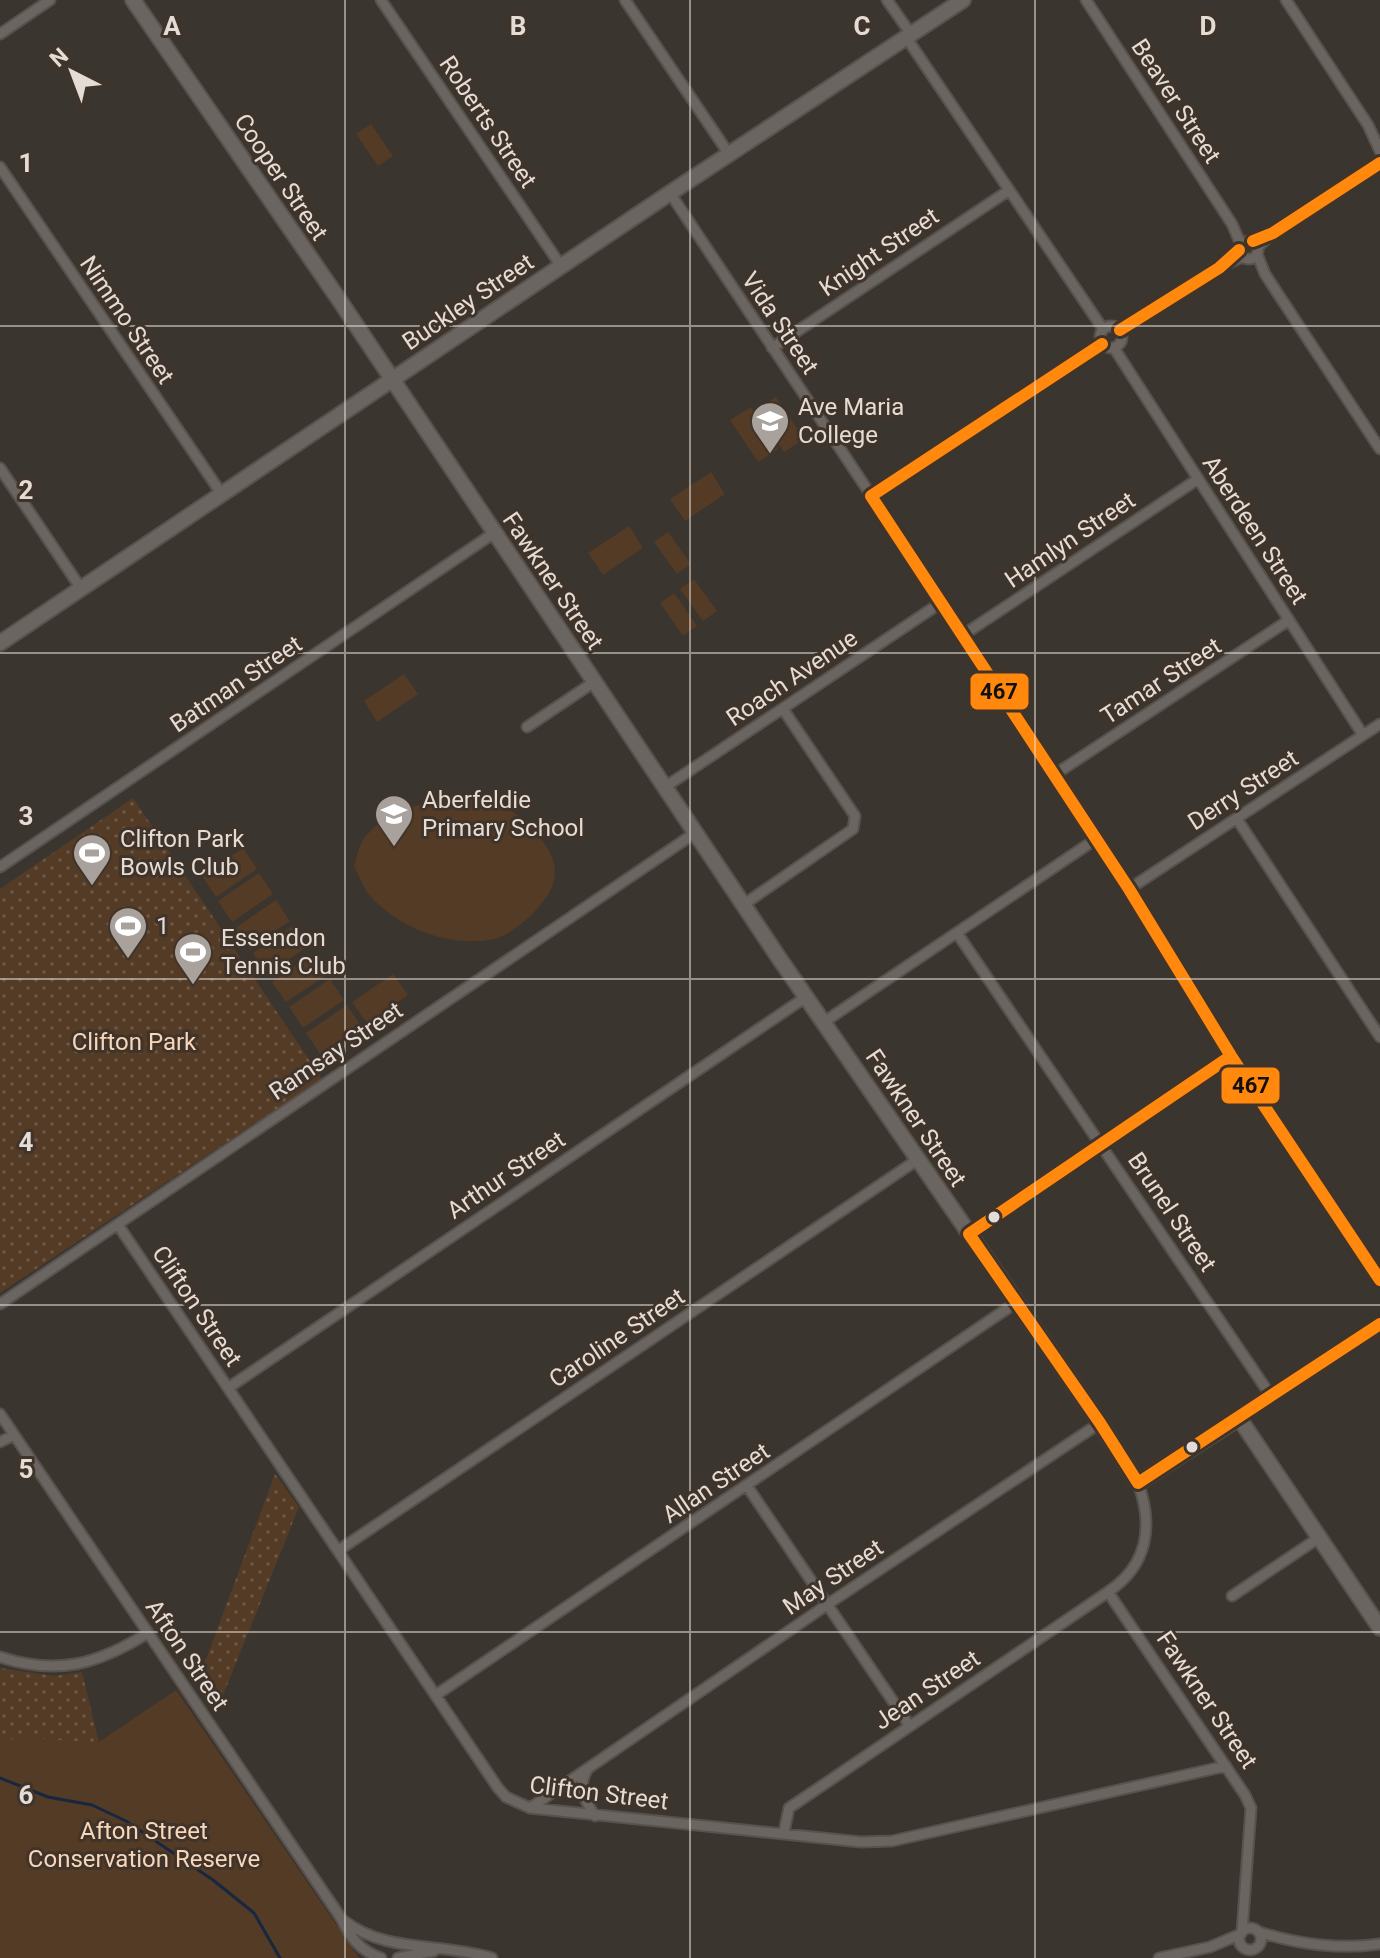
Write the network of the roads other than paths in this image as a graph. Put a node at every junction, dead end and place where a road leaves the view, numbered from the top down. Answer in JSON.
{"nodes":[{"id":1,"x":50,"y":0,"type":"edge"},
{"id":2,"x":133,"y":0,"type":"edge"},
{"id":3,"x":381,"y":0,"type":"edge"},
{"id":4,"x":625,"y":0,"type":"edge"},
{"id":5,"x":887,"y":0,"type":"edge"},
{"id":6,"x":963,"y":0,"type":"edge"},
{"id":7,"x":1086,"y":0,"type":"edge"},
{"id":8,"x":1286,"y":0,"type":"edge"},
{"id":9,"x":0,"y":34,"type":"edge"},
{"id":10,"x":909,"y":36,"type":"junction"},
{"id":11,"x":1368,"y":125,"type":"junction"},
{"id":12,"x":1380,"y":138,"type":"edge"},
{"id":13,"x":1380,"y":151,"type":"edge"},
{"id":14,"x":729,"y":154,"type":"junction"},
{"id":15,"x":1380,"y":163,"type":"edge"},
{"id":16,"x":0,"y":167,"type":"edge"},
{"id":17,"x":1008,"y":191,"type":"junction"},
{"id":18,"x":670,"y":193,"type":"junction"},
{"id":19,"x":1248,"y":249,"type":"junction"},
{"id":20,"x":561,"y":266,"type":"junction"},
{"id":21,"x":1103,"y":329,"type":"junction"},
{"id":22,"x":1120,"y":330,"type":"junction"},
{"id":23,"x":1102,"y":344,"type":"junction"},
{"id":24,"x":772,"y":348,"type":"junction"},
{"id":25,"x":1114,"y":348,"type":"junction"},
{"id":26,"x":391,"y":381,"type":"junction"},
{"id":27,"x":1380,"y":449,"type":"edge"},
{"id":28,"x":0,"y":468,"type":"edge"},
{"id":29,"x":1198,"y":479,"type":"junction"},
{"id":30,"x":221,"y":493,"type":"junction"},
{"id":31,"x":871,"y":496,"type":"junction"},
{"id":32,"x":494,"y":533,"type":"junction"},
{"id":33,"x":80,"y":587,"type":"junction"},
{"id":34,"x":942,"y":602,"type":"junction"},
{"id":35,"x":1289,"y":620,"type":"junction"},
{"id":36,"x":963,"y":635,"type":"junction"},
{"id":37,"x":0,"y":643,"type":"edge"},
{"id":38,"x":594,"y":682,"type":"junction"},
{"id":39,"x":783,"y":709,"type":"junction"},
{"id":40,"x":1380,"y":724,"type":"edge"},
{"id":41,"x":527,"y":727,"type":"dead end"},
{"id":42,"x":1363,"y":735,"type":"junction"},
{"id":43,"x":1054,"y":775,"type":"junction"},
{"id":44,"x":665,"y":787,"type":"junction"},
{"id":45,"x":1237,"y":819,"type":"junction"},
{"id":46,"x":695,"y":833,"type":"junction"},
{"id":47,"x":1096,"y":839,"type":"junction"},
{"id":48,"x":0,"y":867,"type":"edge"},
{"id":49,"x":1129,"y":889,"type":"junction"},
{"id":50,"x":743,"y":905,"type":"junction"},
{"id":51,"x":957,"y":933,"type":"junction"},
{"id":52,"x":806,"y":997,"type":"junction"},
{"id":53,"x":824,"y":1022,"type":"junction"},
{"id":54,"x":1380,"y":1037,"type":"edge"},
{"id":55,"x":1231,"y":1056,"type":"junction"},
{"id":56,"x":1098,"y":1144,"type":"junction"},
{"id":57,"x":917,"y":1160,"type":"junction"},
{"id":58,"x":118,"y":1225,"type":"junction"},
{"id":59,"x":969,"y":1234,"type":"junction"},
{"id":60,"x":1380,"y":1280,"type":"edge"},
{"id":61,"x":1017,"y":1302,"type":"junction"},
{"id":62,"x":0,"y":1304,"type":"edge"},
{"id":63,"x":1380,"y":1324,"type":"edge"},
{"id":64,"x":228,"y":1388,"type":"junction"},
{"id":65,"x":1271,"y":1396,"type":"junction"},
{"id":66,"x":0,"y":1414,"type":"edge"},
{"id":67,"x":1239,"y":1418,"type":"junction"},
{"id":68,"x":1100,"y":1423,"type":"junction"},
{"id":69,"x":14,"y":1435,"type":"junction"},
{"id":70,"x":0,"y":1442,"type":"edge"},
{"id":71,"x":1138,"y":1483,"type":"junction"},
{"id":72,"x":747,"y":1486,"type":"junction"},
{"id":73,"x":1320,"y":1537,"type":"junction"},
{"id":74,"x":339,"y":1550,"type":"junction"},
{"id":75,"x":1108,"y":1592,"type":"junction"},
{"id":76,"x":1232,"y":1596,"type":"dead end"},
{"id":77,"x":828,"y":1604,"type":"junction"},
{"id":78,"x":1380,"y":1628,"type":"edge"},
{"id":79,"x":148,"y":1633,"type":"junction"},
{"id":80,"x":0,"y":1657,"type":"edge"},
{"id":81,"x":436,"y":1695,"type":"junction"},
{"id":82,"x":909,"y":1725,"type":"junction"},
{"id":83,"x":1226,"y":1766,"type":"junction"},
{"id":84,"x":589,"y":1767,"type":"junction"},
{"id":85,"x":530,"y":1808,"type":"junction"},
{"id":86,"x":595,"y":1816,"type":"junction"},
{"id":87,"x":784,"y":1832,"type":"junction"},
{"id":88,"x":1246,"y":1902,"type":"junction"},
{"id":89,"x":341,"y":1918,"type":"junction"},
{"id":90,"x":1257,"y":1931,"type":"junction"},
{"id":91,"x":1242,"y":1933,"type":"junction"},
{"id":92,"x":1286,"y":1940,"type":"junction"},
{"id":93,"x":1260,"y":1944,"type":"junction"},
{"id":94,"x":1380,"y":1944,"type":"edge"},
{"id":95,"x":1210,"y":1947,"type":"junction"},
{"id":96,"x":1243,"y":1947,"type":"junction"},
{"id":97,"x":445,"y":1949,"type":"junction"},
{"id":98,"x":381,"y":1958,"type":"edge"},
{"id":99,"x":398,"y":1958,"type":"edge"},
{"id":100,"x":492,"y":1958,"type":"edge"},
{"id":101,"x":1159,"y":1958,"type":"edge"}],
"edges":[{"from":1,"to":9,"type":"street"},
{"from":2,"to":26,"type":"street","name":"Cooper Street"},
{"from":3,"to":20,"type":"street","name":"Roberts Street"},
{"from":4,"to":14,"type":"street"},
{"from":5,"to":10,"type":"street"},
{"from":6,"to":10,"type":"street","name":"Buckley Street"},
{"from":7,"to":19,"type":"street","name":"Beaver Street"},
{"from":8,"to":11,"type":"street"},
{"from":10,"to":14,"type":"street","name":"Buckley Street"},
{"from":10,"to":17,"type":"street"},
{"from":11,"to":12,"type":"street"},
{"from":11,"to":13,"type":"street"},
{"from":14,"to":18,"type":"street","name":"Buckley Street"},
{"from":15,"to":19,"type":"street"},
{"from":16,"to":30,"type":"street","name":"Nimmo Street"},
{"from":17,"to":21,"type":"street"},
{"from":17,"to":24,"type":"street","name":"Knight Street"},
{"from":18,"to":20,"type":"street","name":"Buckley Street"},
{"from":18,"to":24,"type":"street","name":"Vida Street"},
{"from":19,"to":22,"type":"street"},
{"from":19,"to":27,"type":"street","name":"Beaver Street"},
{"from":20,"to":26,"type":"street","name":"Buckley Street"},
{"from":21,"to":22,"type":"street"},
{"from":21,"to":23,"type":"street"},
{"from":22,"to":25,"type":"street"},
{"from":23,"to":25,"type":"street"},
{"from":23,"to":31,"type":"street"},
{"from":24,"to":31,"type":"street","name":"Vida Street"},
{"from":25,"to":29,"type":"street","name":"Aberdeen Street"},
{"from":26,"to":30,"type":"street","name":"Buckley Street"},
{"from":26,"to":32,"type":"street","name":"Fawkner Street"},
{"from":28,"to":33,"type":"street"},
{"from":29,"to":35,"type":"street","name":"Aberdeen Street"},
{"from":29,"to":36,"type":"street","name":"Hamlyn Street"},
{"from":30,"to":33,"type":"street","name":"Buckley Street"},
{"from":31,"to":34,"type":"street","name":"Vida Street"},
{"from":32,"to":38,"type":"street","name":"Fawkner Street"},
{"from":32,"to":48,"type":"street","name":"Batman Street"},
{"from":33,"to":37,"type":"street","name":"Buckley Street"},
{"from":34,"to":36,"type":"street","name":"Vida Street"},
{"from":34,"to":39,"type":"street","name":"Roach Avenue"},
{"from":35,"to":42,"type":"street","name":"Aberdeen Street"},
{"from":35,"to":43,"type":"street","name":"Tamar Street"},
{"from":36,"to":43,"type":"street","name":"Vida Street"},
{"from":38,"to":41,"type":"street"},
{"from":38,"to":44,"type":"street","name":"Fawkner Street"},
{"from":39,"to":44,"type":"street","name":"Roach Avenue"},
{"from":39,"to":50,"type":"street"},
{"from":40,"to":42,"type":"street","name":"Derry Street"},
{"from":42,"to":45,"type":"street","name":"Derry Street"},
{"from":43,"to":47,"type":"street","name":"Vida Street"},
{"from":44,"to":46,"type":"street","name":"Fawkner Street"},
{"from":45,"to":49,"type":"street","name":"Derry Street"},
{"from":45,"to":54,"type":"street"},
{"from":46,"to":50,"type":"street","name":"Fawkner Street"},
{"from":46,"to":58,"type":"street","name":"Ramsay Street"},
{"from":47,"to":49,"type":"street","name":"Vida Street"},
{"from":47,"to":51,"type":"street"},
{"from":49,"to":55,"type":"street","name":"Vida Street"},
{"from":50,"to":52,"type":"street","name":"Fawkner Street"},
{"from":51,"to":53,"type":"street"},
{"from":51,"to":56,"type":"street","name":"Brunel Street"},
{"from":52,"to":53,"type":"street","name":"Fawkner Street"},
{"from":52,"to":64,"type":"street","name":"Arthur Street"},
{"from":53,"to":57,"type":"street","name":"Fawkner Street"},
{"from":55,"to":56,"type":"street"},
{"from":55,"to":60,"type":"street","name":"Vida Street"},
{"from":56,"to":59,"type":"street"},
{"from":56,"to":65,"type":"street","name":"Brunel Street"},
{"from":57,"to":59,"type":"street","name":"Fawkner Street"},
{"from":57,"to":74,"type":"street","name":"Caroline Street"},
{"from":58,"to":62,"type":"street","name":"Ramsay Street"},
{"from":58,"to":64,"type":"street","name":"Clifton Street"},
{"from":59,"to":61,"type":"street","name":"Fawkner Street"},
{"from":61,"to":68,"type":"street","name":"Fawkner Street"},
{"from":61,"to":72,"type":"street","name":"Allan Street"},
{"from":63,"to":65,"type":"street"},
{"from":64,"to":74,"type":"street","name":"Clifton Street"},
{"from":65,"to":67,"type":"street"},
{"from":66,"to":69,"type":"street","name":"Afton Street"},
{"from":67,"to":71,"type":"street"},
{"from":67,"to":73,"type":"street"},
{"from":68,"to":71,"type":"street","name":"Fawkner Street"},
{"from":68,"to":77,"type":"street","name":"May Street"},
{"from":69,"to":70,"type":"street"},
{"from":69,"to":79,"type":"street","name":"Afton Street"},
{"from":71,"to":75,"type":"street","name":"Fawkner Street"},
{"from":72,"to":77,"type":"street"},
{"from":72,"to":81,"type":"street","name":"Allan Street"},
{"from":73,"to":76,"type":"street"},
{"from":73,"to":78,"type":"street"},
{"from":74,"to":81,"type":"street","name":"Clifton Street"},
{"from":75,"to":82,"type":"street","name":"Jean Street"},
{"from":75,"to":83,"type":"street","name":"Fawkner Street"},
{"from":77,"to":82,"type":"street"},
{"from":77,"to":84,"type":"street","name":"May Street"},
{"from":79,"to":80,"type":"street"},
{"from":79,"to":89,"type":"street","name":"Afton Street"},
{"from":81,"to":85,"type":"street","name":"Clifton Street"},
{"from":82,"to":87,"type":"street","name":"Jean Street"},
{"from":83,"to":87,"type":"street","name":"Clifton Street"},
{"from":83,"to":88,"type":"street","name":"Fawkner Street"},
{"from":84,"to":85,"type":"street","name":"May Street"},
{"from":84,"to":86,"type":"street"},
{"from":85,"to":86,"type":"street","name":"Clifton Street"},
{"from":86,"to":87,"type":"street","name":"Clifton Street"},
{"from":88,"to":90,"type":"street","name":"Fawkner Street"},
{"from":88,"to":91,"type":"street","name":"Fawkner Street"},
{"from":89,"to":97,"type":"street"},
{"from":89,"to":98,"type":"street","name":"Afton Street"},
{"from":90,"to":91,"type":"street"},
{"from":90,"to":92,"type":"street"},
{"from":90,"to":93,"type":"street"},
{"from":91,"to":95,"type":"street"},
{"from":91,"to":96,"type":"street"},
{"from":92,"to":93,"type":"street"},
{"from":92,"to":94,"type":"street"},
{"from":93,"to":96,"type":"street"},
{"from":95,"to":96,"type":"street"},
{"from":95,"to":101,"type":"street"},
{"from":97,"to":99,"type":"street"},
{"from":97,"to":100,"type":"street"}]}
